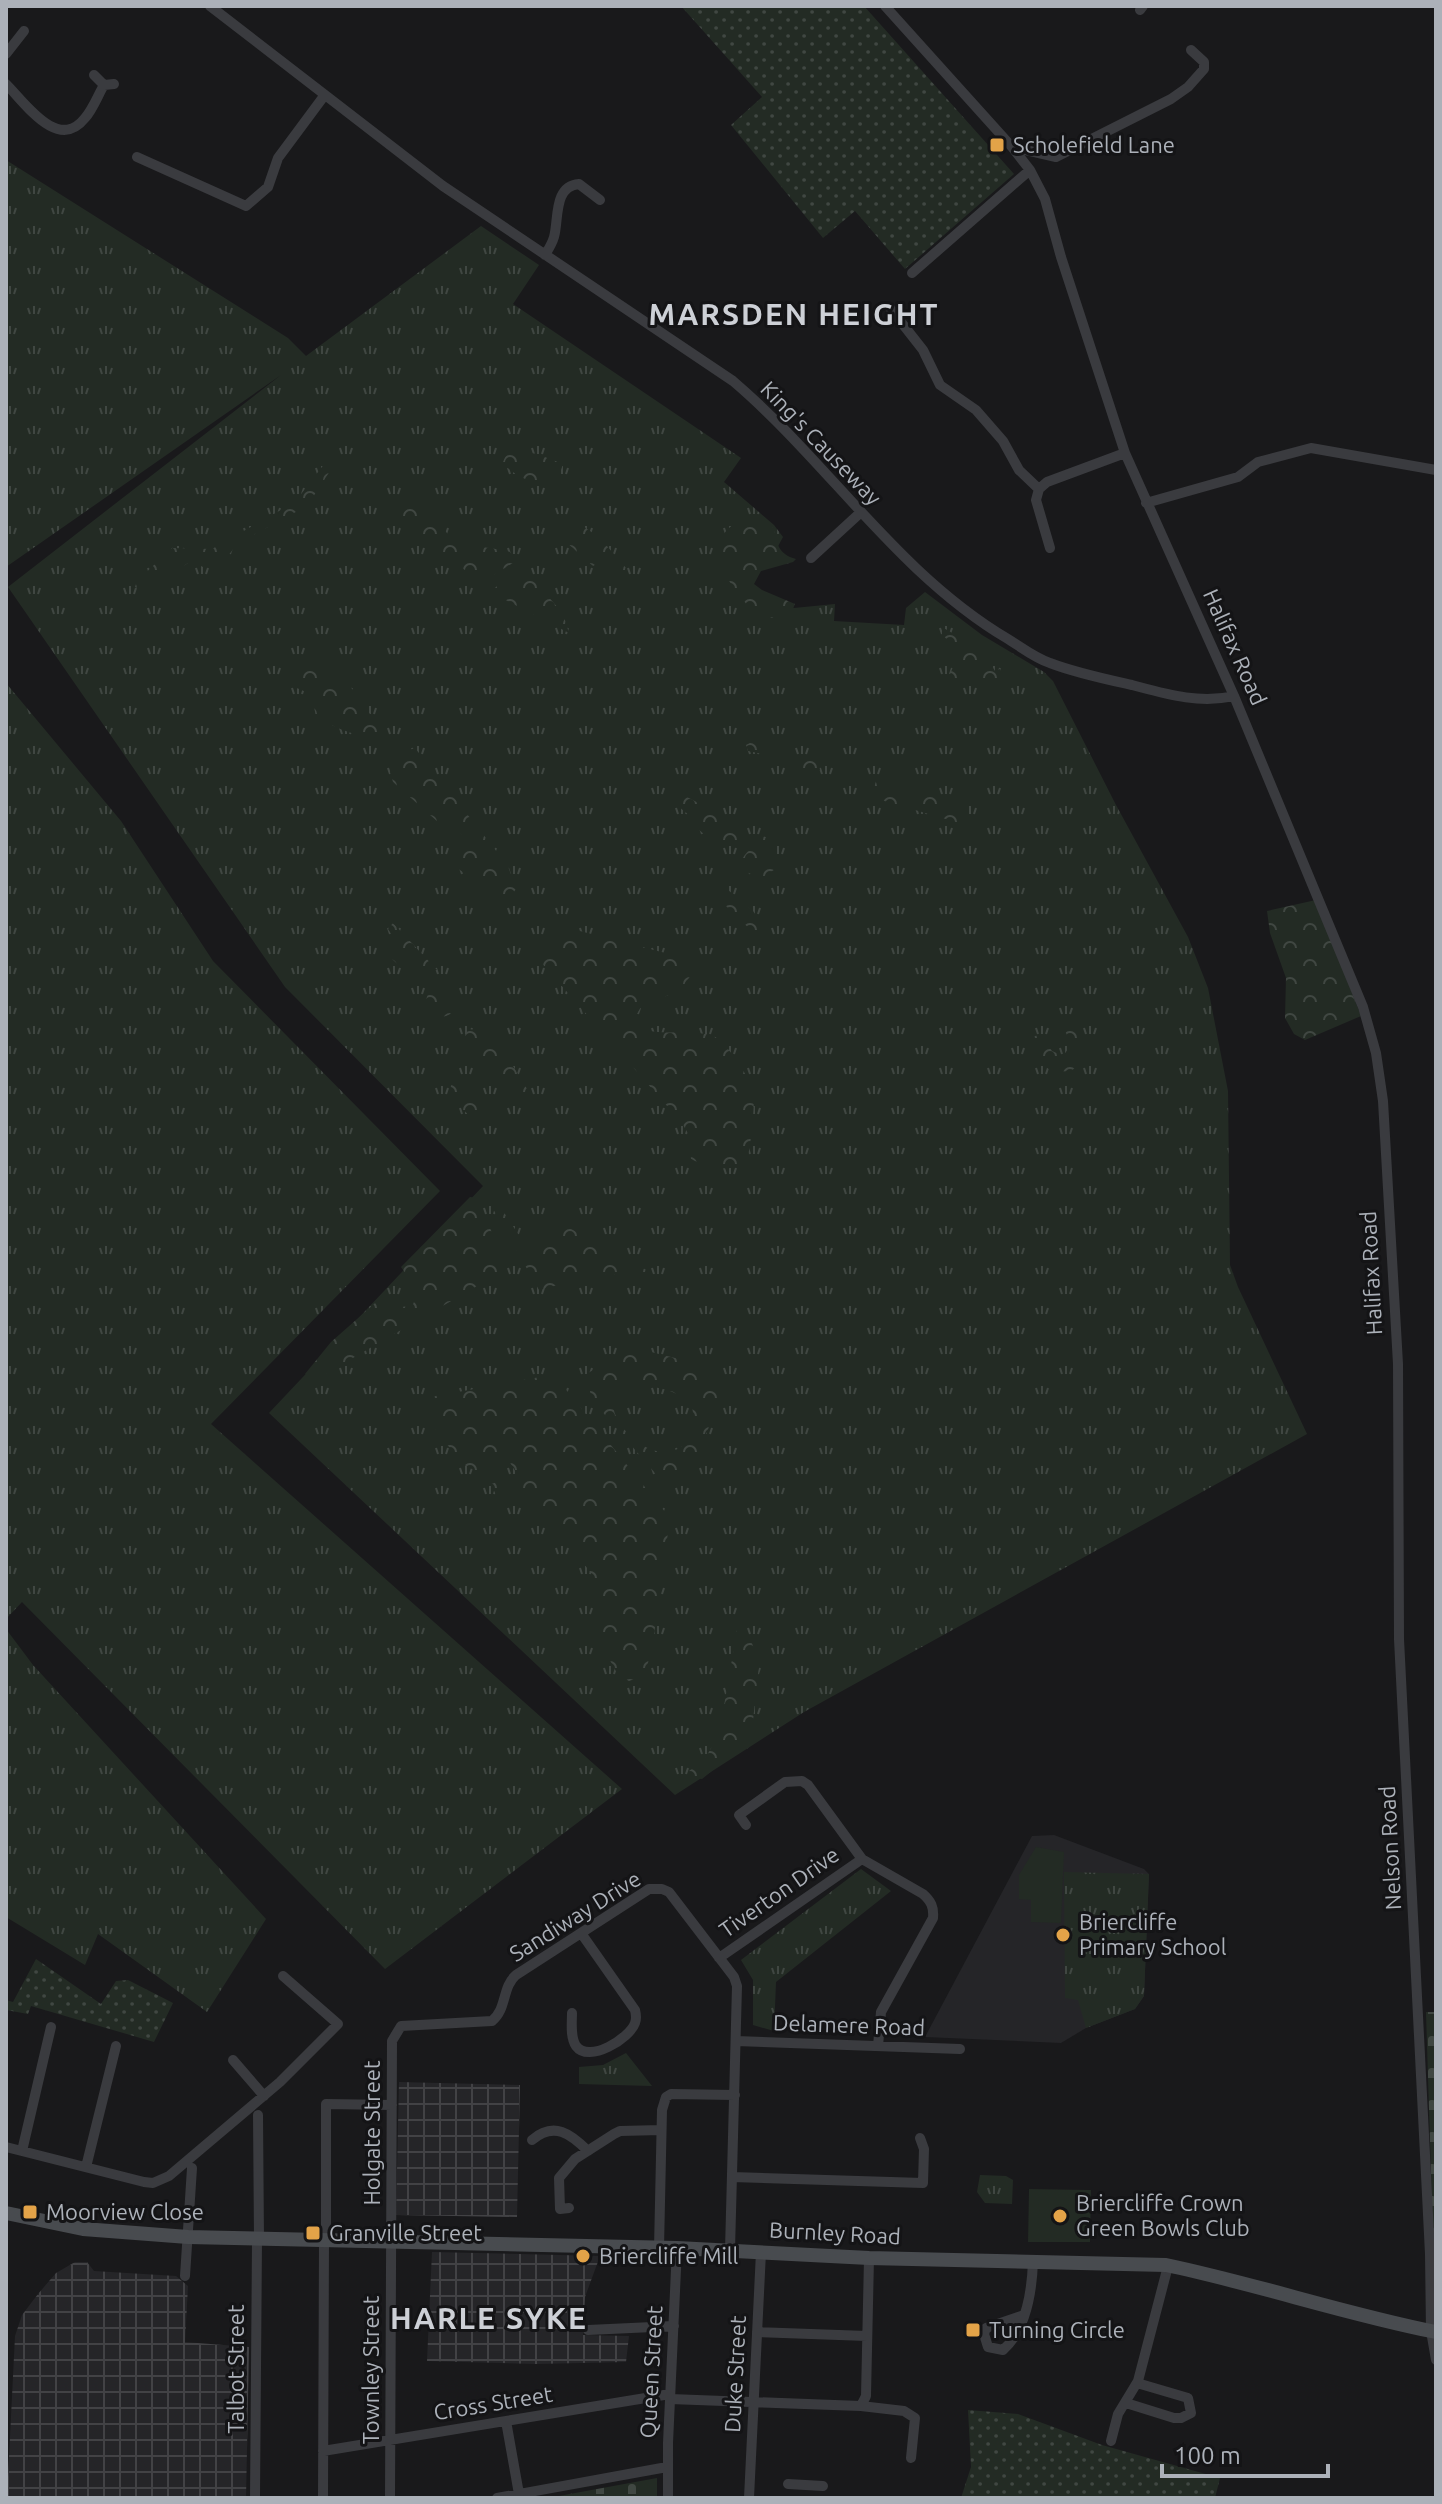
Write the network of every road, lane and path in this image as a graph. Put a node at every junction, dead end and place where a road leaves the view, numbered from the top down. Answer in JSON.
{"nodes":[{"id":1,"x":210,"y":6,"type":"edge"},
{"id":2,"x":885,"y":6,"type":"edge"},
{"id":3,"x":24,"y":31,"type":"dead end"},
{"id":4,"x":1191,"y":50,"type":"dead end"},
{"id":5,"x":6,"y":54,"type":"edge"},
{"id":6,"x":94,"y":75,"type":"dead end"},
{"id":7,"x":6,"y":84,"type":"edge"},
{"id":8,"x":324,"y":96,"type":"junction"},
{"id":9,"x":1012,"y":147,"type":"junction"},
{"id":10,"x":137,"y":157,"type":"dead end"},
{"id":11,"x":1030,"y":170,"type":"junction"},
{"id":12,"x":600,"y":200,"type":"dead end"},
{"id":13,"x":545,"y":255,"type":"junction"},
{"id":14,"x":912,"y":273,"type":"dead end"},
{"id":15,"x":890,"y":308,"type":"dead end"},
{"id":16,"x":1125,"y":453,"type":"junction"},
{"id":17,"x":1436,"y":470,"type":"edge"},
{"id":18,"x":1039,"y":489,"type":"junction"},
{"id":19,"x":1146,"y":503,"type":"junction"},
{"id":20,"x":860,"y":513,"type":"junction"},
{"id":21,"x":1050,"y":548,"type":"dead end"},
{"id":22,"x":811,"y":558,"type":"dead end"},
{"id":23,"x":1234,"y":696,"type":"junction"},
{"id":24,"x":1398,"y":1364,"type":"joint"},
{"id":25,"x":746,"y":1825,"type":"dead end"},
{"id":26,"x":862,"y":1859,"type":"junction"},
{"id":27,"x":581,"y":1933,"type":"junction"},
{"id":28,"x":719,"y":1958,"type":"junction"},
{"id":29,"x":283,"y":1976,"type":"dead end"},
{"id":30,"x":572,"y":2013,"type":"dead end"},
{"id":31,"x":401,"y":2026,"type":"joint"},
{"id":32,"x":51,"y":2027,"type":"dead end"},
{"id":33,"x":736,"y":2041,"type":"junction"},
{"id":34,"x":116,"y":2046,"type":"dead end"},
{"id":35,"x":878,"y":2046,"type":"junction"},
{"id":36,"x":960,"y":2049,"type":"dead end"},
{"id":37,"x":233,"y":2060,"type":"dead end"},
{"id":38,"x":735,"y":2095,"type":"junction"},
{"id":39,"x":264,"y":2096,"type":"junction"},
{"id":40,"x":392,"y":2105,"type":"junction"},
{"id":41,"x":258,"y":2115,"type":"dead end"},
{"id":42,"x":661,"y":2130,"type":"junction"},
{"id":43,"x":534,"y":2135,"type":"dead end"},
{"id":44,"x":920,"y":2138,"type":"dead end"},
{"id":45,"x":6,"y":2147,"type":"edge"},
{"id":46,"x":22,"y":2151,"type":"junction"},
{"id":47,"x":588,"y":2151,"type":"junction"},
{"id":48,"x":86,"y":2167,"type":"junction"},
{"id":49,"x":192,"y":2168,"type":"dead end"},
{"id":50,"x":732,"y":2177,"type":"junction"},
{"id":51,"x":560,"y":2209,"type":"dead end"},
{"id":52,"x":6,"y":2213,"type":"edge"},
{"id":53,"x":188,"y":2237,"type":"junction"},
{"id":54,"x":258,"y":2240,"type":"junction"},
{"id":55,"x":325,"y":2242,"type":"junction"},
{"id":56,"x":391,"y":2243,"type":"junction"},
{"id":57,"x":659,"y":2248,"type":"junction"},
{"id":58,"x":677,"y":2248,"type":"junction"},
{"id":59,"x":730,"y":2250,"type":"junction"},
{"id":60,"x":761,"y":2252,"type":"junction"},
{"id":61,"x":869,"y":2258,"type":"junction"},
{"id":62,"x":1033,"y":2261,"type":"junction"},
{"id":63,"x":1168,"y":2266,"type":"junction"},
{"id":64,"x":185,"y":2276,"type":"dead end"},
{"id":65,"x":1024,"y":2315,"type":"dead end"},
{"id":66,"x":674,"y":2326,"type":"junction"},
{"id":67,"x":588,"y":2330,"type":"dead end"},
{"id":68,"x":1434,"y":2331,"type":"edge"},
{"id":69,"x":757,"y":2332,"type":"junction"},
{"id":70,"x":867,"y":2336,"type":"junction"},
{"id":71,"x":1436,"y":2360,"type":"edge"},
{"id":72,"x":1137,"y":2383,"type":"junction"},
{"id":73,"x":670,"y":2396,"type":"junction"},
{"id":74,"x":754,"y":2402,"type":"junction"},
{"id":75,"x":1126,"y":2403,"type":"junction"},
{"id":76,"x":863,"y":2404,"type":"junction"},
{"id":77,"x":506,"y":2421,"type":"junction"},
{"id":78,"x":390,"y":2440,"type":"junction"},
{"id":79,"x":1111,"y":2441,"type":"dead end"},
{"id":80,"x":323,"y":2451,"type":"junction"},
{"id":81,"x":911,"y":2458,"type":"dead end"},
{"id":82,"x":667,"y":2467,"type":"junction"},
{"id":83,"x":788,"y":2484,"type":"dead end"},
{"id":84,"x":823,"y":2486,"type":"dead end"},
{"id":85,"x":519,"y":2494,"type":"junction"},
{"id":86,"x":255,"y":2498,"type":"edge"},
{"id":87,"x":323,"y":2498,"type":"edge"},
{"id":88,"x":390,"y":2498,"type":"edge"},
{"id":89,"x":497,"y":2498,"type":"edge"},
{"id":90,"x":668,"y":2498,"type":"edge"},
{"id":91,"x":749,"y":2498,"type":"edge"}],
"edges":[{"from":1,"to":8,"type":"street","name":"King's Causeway"},
{"from":2,"to":9,"type":"street","name":"Halifax Road"},
{"from":3,"to":5,"type":"street"},
{"from":4,"to":9,"type":"street"},
{"from":6,"to":7,"type":"street"},
{"from":8,"to":10,"type":"street"},
{"from":8,"to":13,"type":"street","name":"King's Causeway"},
{"from":9,"to":11,"type":"street","name":"Halifax Road"},
{"from":11,"to":14,"type":"street"},
{"from":11,"to":16,"type":"street","name":"Halifax Road"},
{"from":12,"to":13,"type":"street"},
{"from":13,"to":20,"type":"street","name":"King's Causeway"},
{"from":15,"to":18,"type":"street"},
{"from":16,"to":18,"type":"street"},
{"from":16,"to":19,"type":"street","name":"Halifax Road"},
{"from":17,"to":19,"type":"street"},
{"from":18,"to":21,"type":"street"},
{"from":19,"to":23,"type":"street","name":"Halifax Road"},
{"from":20,"to":22,"type":"street"},
{"from":20,"to":23,"type":"street","name":"King's Causeway"},
{"from":23,"to":24,"type":"street","name":"Halifax Road"},
{"from":24,"to":68,"type":"street","name":"Nelson Road"},
{"from":25,"to":26,"type":"street"},
{"from":26,"to":28,"type":"street","name":"Tiverton Drive"},
{"from":26,"to":35,"type":"street","name":"Tiverton Drive"},
{"from":27,"to":28,"type":"street","name":"Sandiway Drive"},
{"from":27,"to":30,"type":"street"},
{"from":27,"to":31,"type":"street","name":"Sandiway Drive"},
{"from":28,"to":33,"type":"street","name":"Sandiway Drive"},
{"from":29,"to":39,"type":"street"},
{"from":31,"to":40,"type":"street","name":"Holgate Street"},
{"from":32,"to":46,"type":"street"},
{"from":33,"to":35,"type":"street","name":"Delamere Road"},
{"from":33,"to":38,"type":"street","name":"Sandiway Drive"},
{"from":34,"to":48,"type":"street"},
{"from":35,"to":36,"type":"street","name":"Delamere Road"},
{"from":37,"to":39,"type":"street"},
{"from":38,"to":42,"type":"street"},
{"from":38,"to":50,"type":"street","name":"Sandiway Drive"},
{"from":39,"to":48,"type":"street"},
{"from":40,"to":55,"type":"street"},
{"from":40,"to":56,"type":"street","name":"Holgate Street"},
{"from":41,"to":54,"type":"street","name":"Talbot Street"},
{"from":42,"to":47,"type":"street"},
{"from":42,"to":57,"type":"street"},
{"from":43,"to":47,"type":"street"},
{"from":44,"to":50,"type":"street"},
{"from":45,"to":46,"type":"street"},
{"from":46,"to":48,"type":"street"},
{"from":47,"to":51,"type":"street"},
{"from":49,"to":53,"type":"street"},
{"from":50,"to":59,"type":"street","name":"Sandiway Drive"},
{"from":52,"to":53,"type":"street","name":"Burnley Road"},
{"from":53,"to":54,"type":"street","name":"Burnley Road"},
{"from":53,"to":64,"type":"street"},
{"from":54,"to":55,"type":"street","name":"Burnley Road"},
{"from":54,"to":86,"type":"street","name":"Talbot Street"},
{"from":55,"to":56,"type":"street","name":"Burnley Road"},
{"from":55,"to":80,"type":"street"},
{"from":56,"to":57,"type":"street","name":"Burnley Road"},
{"from":56,"to":78,"type":"street","name":"Townley Street"},
{"from":57,"to":58,"type":"street","name":"Burnley Road"},
{"from":58,"to":59,"type":"street","name":"Burnley Road"},
{"from":58,"to":66,"type":"street","name":"Queen Street"},
{"from":59,"to":60,"type":"street","name":"Burnley Road"},
{"from":60,"to":61,"type":"street","name":"Burnley Road"},
{"from":60,"to":69,"type":"street","name":"Duke Street"},
{"from":61,"to":62,"type":"street","name":"Burnley Road"},
{"from":61,"to":70,"type":"street"},
{"from":62,"to":63,"type":"street","name":"Burnley Road"},
{"from":62,"to":65,"type":"street"},
{"from":63,"to":68,"type":"street","name":"Burnley Road"},
{"from":63,"to":72,"type":"street"},
{"from":66,"to":67,"type":"street"},
{"from":66,"to":73,"type":"street","name":"Queen Street"},
{"from":68,"to":71,"type":"street","name":"Nelson Road"},
{"from":69,"to":70,"type":"street"},
{"from":69,"to":74,"type":"street","name":"Duke Street"},
{"from":70,"to":76,"type":"street"},
{"from":72,"to":75,"type":"street"},
{"from":72,"to":75,"type":"street"},
{"from":73,"to":74,"type":"street","name":"Cross Street"},
{"from":73,"to":77,"type":"street","name":"Cross Street"},
{"from":73,"to":82,"type":"street","name":"Queen Street"},
{"from":74,"to":76,"type":"street","name":"Cross Street"},
{"from":74,"to":91,"type":"street","name":"Duke Street"},
{"from":75,"to":79,"type":"street"},
{"from":76,"to":81,"type":"street","name":"Cross Street"},
{"from":77,"to":78,"type":"street","name":"Cross Street"},
{"from":77,"to":85,"type":"street"},
{"from":78,"to":80,"type":"street","name":"Cross Street"},
{"from":78,"to":88,"type":"street","name":"Townley Street"},
{"from":80,"to":87,"type":"street"},
{"from":82,"to":85,"type":"street"},
{"from":82,"to":90,"type":"street","name":"Queen Street"},
{"from":83,"to":84,"type":"street"},
{"from":85,"to":89,"type":"street"}]}
